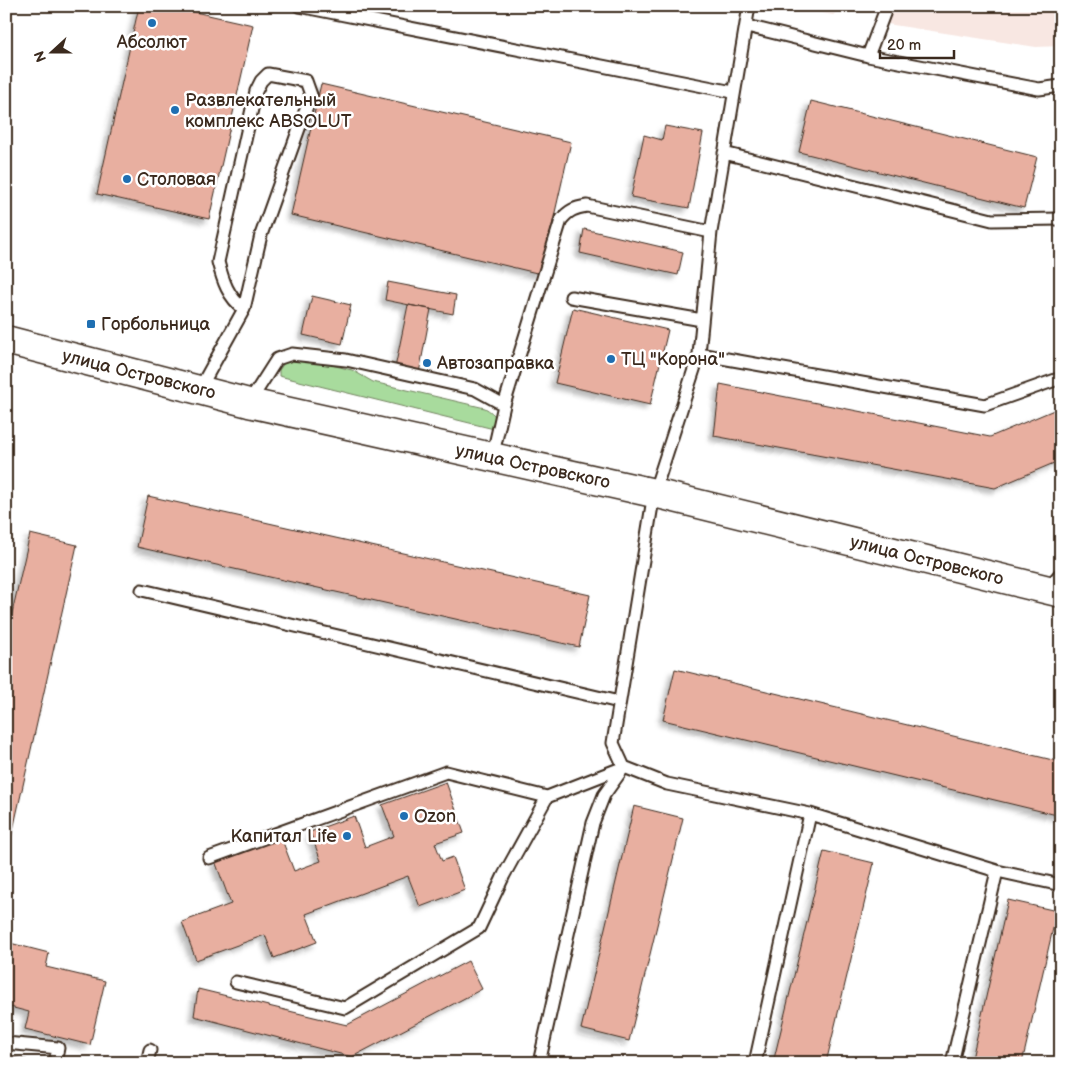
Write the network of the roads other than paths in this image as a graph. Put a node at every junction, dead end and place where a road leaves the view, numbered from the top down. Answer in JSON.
{"nodes":[{"id":1,"x":299,"y":6,"type":"edge"},
{"id":2,"x":749,"y":6,"type":"edge"},
{"id":3,"x":887,"y":6,"type":"edge"},
{"id":4,"x":355,"y":11,"type":"edge"},
{"id":5,"x":747,"y":26,"type":"junction"},
{"id":6,"x":868,"y":56,"type":"junction"},
{"id":7,"x":1061,"y":86,"type":"edge"},
{"id":8,"x":733,"y":92,"type":"junction"},
{"id":9,"x":724,"y":152,"type":"junction"},
{"id":10,"x":1061,"y":219,"type":"edge"},
{"id":11,"x":711,"y":232,"type":"junction"},
{"id":12,"x":571,"y":297,"type":"dead end"},
{"id":13,"x":244,"y":309,"type":"junction"},
{"id":14,"x":702,"y":320,"type":"junction"},
{"id":15,"x":6,"y":340,"type":"edge"},
{"id":16,"x":699,"y":354,"type":"junction"},
{"id":17,"x":1061,"y":378,"type":"edge"},
{"id":18,"x":199,"y":390,"type":"junction"},
{"id":19,"x":249,"y":402,"type":"junction"},
{"id":20,"x":504,"y":405,"type":"junction"},
{"id":21,"x":492,"y":458,"type":"junction"},
{"id":22,"x":654,"y":493,"type":"junction"},
{"id":23,"x":1056,"y":585,"type":"edge"},
{"id":24,"x":142,"y":590,"type":"dead end"},
{"id":25,"x":619,"y":702,"type":"junction"},
{"id":26,"x":624,"y":767,"type":"junction"},
{"id":27,"x":547,"y":797,"type":"junction"},
{"id":28,"x":810,"y":814,"type":"junction"},
{"id":29,"x":208,"y":858,"type":"dead end"},
{"id":30,"x":997,"y":871,"type":"junction"},
{"id":31,"x":1061,"y":885,"type":"edge"},
{"id":32,"x":236,"y":982,"type":"dead end"},
{"id":33,"x":6,"y":1043,"type":"edge"},
{"id":34,"x":150,"y":1050,"type":"dead end"},
{"id":35,"x":55,"y":1063,"type":"edge"},
{"id":36,"x":147,"y":1063,"type":"edge"},
{"id":37,"x":539,"y":1063,"type":"edge"},
{"id":38,"x":755,"y":1063,"type":"edge"},
{"id":39,"x":952,"y":1063,"type":"edge"}],
"edges":[{"from":1,"to":4,"type":"lane"},
{"from":2,"to":5,"type":"lane"},
{"from":3,"to":6,"type":"lane"},
{"from":4,"to":8,"type":"lane"},
{"from":5,"to":6,"type":"lane"},
{"from":5,"to":8,"type":"lane"},
{"from":6,"to":7,"type":"lane"},
{"from":8,"to":9,"type":"lane"},
{"from":9,"to":10,"type":"lane"},
{"from":9,"to":11,"type":"lane"},
{"from":11,"to":14,"type":"lane"},
{"from":11,"to":20,"type":"lane"},
{"from":12,"to":14,"type":"lane"},
{"from":13,"to":13,"type":"lane"},
{"from":13,"to":18,"type":"lane"},
{"from":14,"to":16,"type":"lane"},
{"from":15,"to":18,"type":"main road","name":"улица Островского"},
{"from":16,"to":17,"type":"lane"},
{"from":16,"to":22,"type":"lane"},
{"from":18,"to":19,"type":"main road","name":"улица Островского"},
{"from":19,"to":20,"type":"lane"},
{"from":19,"to":21,"type":"main road","name":"улица Островского"},
{"from":20,"to":21,"type":"lane"},
{"from":21,"to":22,"type":"main road","name":"улица Островского"},
{"from":22,"to":23,"type":"main road","name":"улица Островского"},
{"from":22,"to":25,"type":"lane"},
{"from":24,"to":25,"type":"lane"},
{"from":25,"to":26,"type":"lane"},
{"from":26,"to":27,"type":"lane"},
{"from":26,"to":28,"type":"lane"},
{"from":26,"to":37,"type":"lane"},
{"from":27,"to":29,"type":"lane"},
{"from":27,"to":32,"type":"lane"},
{"from":28,"to":30,"type":"lane"},
{"from":28,"to":38,"type":"lane"},
{"from":30,"to":31,"type":"lane"},
{"from":30,"to":39,"type":"lane"},
{"from":33,"to":35,"type":"lane"},
{"from":34,"to":36,"type":"lane"}]}
